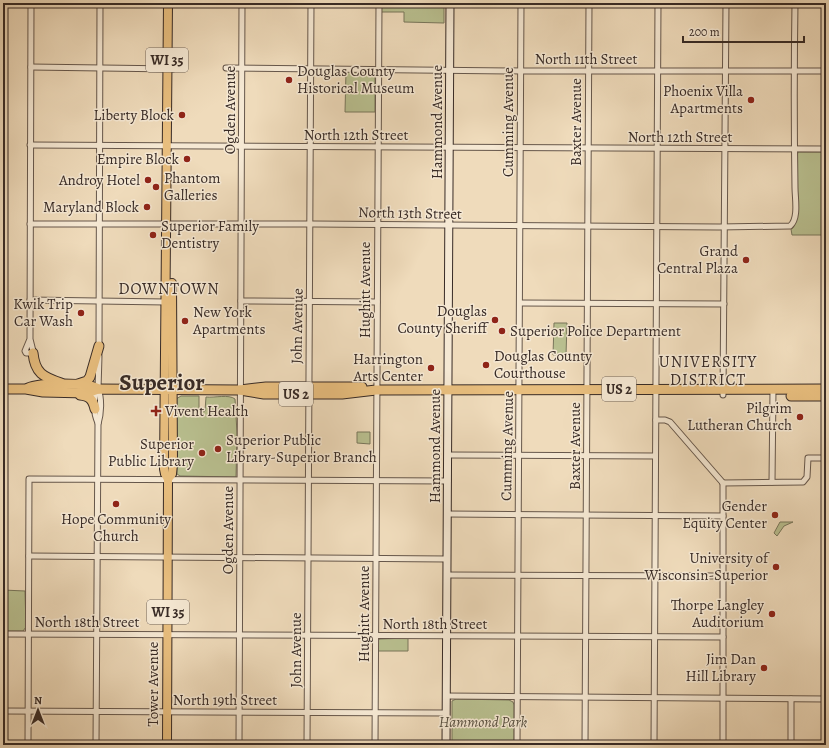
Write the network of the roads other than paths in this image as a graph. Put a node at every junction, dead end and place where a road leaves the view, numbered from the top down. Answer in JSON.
{"nodes":[{"id":1,"x":31,"y":3,"type":"edge"},
{"id":2,"x":100,"y":3,"type":"edge"},
{"id":3,"x":168,"y":3,"type":"edge"},
{"id":4,"x":173,"y":3,"type":"edge"},
{"id":5,"x":242,"y":3,"type":"edge"},
{"id":6,"x":311,"y":3,"type":"edge"},
{"id":7,"x":379,"y":3,"type":"edge"},
{"id":8,"x":450,"y":3,"type":"edge"},
{"id":9,"x":521,"y":3,"type":"edge"},
{"id":10,"x":589,"y":3,"type":"edge"},
{"id":11,"x":658,"y":3,"type":"edge"},
{"id":12,"x":726,"y":3,"type":"edge"},
{"id":13,"x":795,"y":3,"type":"edge"},
{"id":14,"x":31,"y":67,"type":"junction"},
{"id":15,"x":100,"y":68,"type":"junction"},
{"id":16,"x":226,"y":68,"type":"dead end"},
{"id":17,"x":170,"y":69,"type":"junction"},
{"id":18,"x":242,"y":69,"type":"junction"},
{"id":19,"x":310,"y":69,"type":"junction"},
{"id":20,"x":378,"y":69,"type":"junction"},
{"id":21,"x":450,"y":70,"type":"junction"},
{"id":22,"x":589,"y":70,"type":"junction"},
{"id":23,"x":521,"y":71,"type":"junction"},
{"id":24,"x":657,"y":71,"type":"junction"},
{"id":25,"x":725,"y":71,"type":"junction"},
{"id":26,"x":794,"y":71,"type":"junction"},
{"id":27,"x":826,"y":71,"type":"edge"},
{"id":28,"x":30,"y":145,"type":"junction"},
{"id":29,"x":99,"y":145,"type":"junction"},
{"id":30,"x":170,"y":145,"type":"junction"},
{"id":31,"x":242,"y":146,"type":"junction"},
{"id":32,"x":310,"y":147,"type":"junction"},
{"id":33,"x":378,"y":147,"type":"junction"},
{"id":34,"x":450,"y":147,"type":"junction"},
{"id":35,"x":520,"y":148,"type":"junction"},
{"id":36,"x":588,"y":148,"type":"junction"},
{"id":37,"x":657,"y":148,"type":"junction"},
{"id":38,"x":725,"y":149,"type":"junction"},
{"id":39,"x":795,"y":149,"type":"junction"},
{"id":40,"x":826,"y":149,"type":"edge"},
{"id":41,"x":30,"y":224,"type":"junction"},
{"id":42,"x":99,"y":224,"type":"junction"},
{"id":43,"x":169,"y":224,"type":"junction"},
{"id":44,"x":309,"y":224,"type":"junction"},
{"id":45,"x":241,"y":225,"type":"junction"},
{"id":46,"x":378,"y":225,"type":"junction"},
{"id":47,"x":449,"y":226,"type":"junction"},
{"id":48,"x":520,"y":226,"type":"junction"},
{"id":49,"x":588,"y":226,"type":"junction"},
{"id":50,"x":657,"y":227,"type":"junction"},
{"id":51,"x":724,"y":227,"type":"junction"},
{"id":52,"x":30,"y":300,"type":"junction"},
{"id":53,"x":98,"y":301,"type":"junction"},
{"id":54,"x":241,"y":301,"type":"junction"},
{"id":55,"x":166,"y":302,"type":"junction"},
{"id":56,"x":309,"y":302,"type":"junction"},
{"id":57,"x":377,"y":302,"type":"junction"},
{"id":58,"x":520,"y":303,"type":"junction"},
{"id":59,"x":588,"y":303,"type":"junction"},
{"id":60,"x":657,"y":303,"type":"junction"},
{"id":61,"x":724,"y":304,"type":"junction"},
{"id":62,"x":172,"y":325,"type":"junction"},
{"id":63,"x":99,"y":346,"type":"junction"},
{"id":64,"x":32,"y":354,"type":"joint"},
{"id":65,"x":66,"y":384,"type":"junction"},
{"id":66,"x":78,"y":384,"type":"junction"},
{"id":67,"x":3,"y":389,"type":"edge"},
{"id":68,"x":26,"y":389,"type":"junction"},
{"id":69,"x":98,"y":389,"type":"junction"},
{"id":70,"x":169,"y":389,"type":"junction"},
{"id":71,"x":826,"y":389,"type":"edge"},
{"id":72,"x":240,"y":390,"type":"junction"},
{"id":73,"x":308,"y":390,"type":"junction"},
{"id":74,"x":376,"y":390,"type":"junction"},
{"id":75,"x":449,"y":390,"type":"junction"},
{"id":76,"x":520,"y":390,"type":"junction"},
{"id":77,"x":585,"y":391,"type":"junction"},
{"id":78,"x":49,"y":392,"type":"junction"},
{"id":79,"x":656,"y":392,"type":"junction"},
{"id":80,"x":723,"y":392,"type":"junction"},
{"id":81,"x":773,"y":392,"type":"junction"},
{"id":82,"x":826,"y":396,"type":"edge"},
{"id":83,"x":95,"y":409,"type":"junction"},
{"id":84,"x":656,"y":420,"type":"junction"},
{"id":85,"x":98,"y":424,"type":"junction"},
{"id":86,"x":448,"y":455,"type":"junction"},
{"id":87,"x":519,"y":455,"type":"junction"},
{"id":88,"x":587,"y":456,"type":"junction"},
{"id":89,"x":655,"y":456,"type":"junction"},
{"id":90,"x":826,"y":458,"type":"edge"},
{"id":91,"x":98,"y":479,"type":"junction"},
{"id":92,"x":168,"y":479,"type":"junction"},
{"id":93,"x":240,"y":480,"type":"junction"},
{"id":94,"x":308,"y":480,"type":"junction"},
{"id":95,"x":377,"y":480,"type":"junction"},
{"id":96,"x":448,"y":481,"type":"junction"},
{"id":97,"x":772,"y":482,"type":"junction"},
{"id":98,"x":723,"y":483,"type":"junction"},
{"id":99,"x":448,"y":514,"type":"junction"},
{"id":100,"x":518,"y":515,"type":"junction"},
{"id":101,"x":586,"y":515,"type":"junction"},
{"id":102,"x":655,"y":515,"type":"junction"},
{"id":103,"x":723,"y":516,"type":"junction"},
{"id":104,"x":29,"y":556,"type":"junction"},
{"id":105,"x":97,"y":557,"type":"junction"},
{"id":106,"x":168,"y":557,"type":"junction"},
{"id":107,"x":239,"y":558,"type":"junction"},
{"id":108,"x":308,"y":558,"type":"junction"},
{"id":109,"x":376,"y":558,"type":"junction"},
{"id":110,"x":447,"y":559,"type":"junction"},
{"id":111,"x":447,"y":575,"type":"junction"},
{"id":112,"x":518,"y":575,"type":"junction"},
{"id":113,"x":586,"y":575,"type":"junction"},
{"id":114,"x":655,"y":576,"type":"junction"},
{"id":115,"x":723,"y":576,"type":"junction"},
{"id":116,"x":3,"y":634,"type":"edge"},
{"id":117,"x":28,"y":634,"type":"junction"},
{"id":118,"x":97,"y":634,"type":"junction"},
{"id":119,"x":168,"y":634,"type":"junction"},
{"id":120,"x":239,"y":635,"type":"junction"},
{"id":121,"x":308,"y":635,"type":"junction"},
{"id":122,"x":376,"y":636,"type":"junction"},
{"id":123,"x":447,"y":636,"type":"junction"},
{"id":124,"x":517,"y":636,"type":"junction"},
{"id":125,"x":586,"y":636,"type":"junction"},
{"id":126,"x":654,"y":636,"type":"junction"},
{"id":127,"x":723,"y":637,"type":"junction"},
{"id":128,"x":446,"y":696,"type":"junction"},
{"id":129,"x":518,"y":697,"type":"junction"},
{"id":130,"x":586,"y":698,"type":"junction"},
{"id":131,"x":654,"y":698,"type":"junction"},
{"id":132,"x":722,"y":698,"type":"junction"},
{"id":133,"x":791,"y":699,"type":"junction"},
{"id":134,"x":826,"y":699,"type":"edge"},
{"id":135,"x":3,"y":711,"type":"edge"},
{"id":136,"x":28,"y":711,"type":"junction"},
{"id":137,"x":97,"y":712,"type":"junction"},
{"id":138,"x":167,"y":712,"type":"junction"},
{"id":139,"x":239,"y":712,"type":"junction"},
{"id":140,"x":308,"y":712,"type":"junction"},
{"id":141,"x":376,"y":713,"type":"junction"},
{"id":142,"x":446,"y":713,"type":"junction"},
{"id":143,"x":28,"y":745,"type":"edge"},
{"id":144,"x":96,"y":745,"type":"edge"},
{"id":145,"x":167,"y":745,"type":"edge"},
{"id":146,"x":239,"y":745,"type":"edge"},
{"id":147,"x":307,"y":745,"type":"edge"},
{"id":148,"x":375,"y":745,"type":"edge"},
{"id":149,"x":446,"y":745,"type":"edge"},
{"id":150,"x":518,"y":745,"type":"edge"},
{"id":151,"x":586,"y":745,"type":"edge"},
{"id":152,"x":654,"y":745,"type":"edge"},
{"id":153,"x":722,"y":745,"type":"edge"},
{"id":154,"x":791,"y":745,"type":"edge"}],
"edges":[{"from":1,"to":14,"type":"street"},
{"from":2,"to":15,"type":"street"},
{"from":3,"to":17,"type":"main road","name":"Tower Avenue","number":"WI 35"},
{"from":4,"to":17,"type":"main road","name":"Tower Avenue","number":"WI 35"},
{"from":5,"to":18,"type":"street","name":"Ogden Avenue"},
{"from":6,"to":19,"type":"street","name":"John Avenue"},
{"from":7,"to":20,"type":"street","name":"Hughitt Avenue"},
{"from":8,"to":21,"type":"street","name":"Hammond Avenue"},
{"from":9,"to":23,"type":"street","name":"Cumming Avenue"},
{"from":10,"to":22,"type":"street","name":"Baxter Avenue"},
{"from":11,"to":24,"type":"street"},
{"from":12,"to":25,"type":"street"},
{"from":13,"to":26,"type":"street"},
{"from":14,"to":15,"type":"street"},
{"from":14,"to":28,"type":"street"},
{"from":15,"to":17,"type":"street"},
{"from":15,"to":29,"type":"street"},
{"from":16,"to":18,"type":"street","name":"North 11th Street"},
{"from":17,"to":30,"type":"main road","name":"Tower Avenue","number":"WI 35"},
{"from":18,"to":19,"type":"street","name":"North 11th Street"},
{"from":18,"to":31,"type":"street","name":"Ogden Avenue"},
{"from":19,"to":20,"type":"street","name":"North 11th Street"},
{"from":19,"to":32,"type":"street","name":"John Avenue"},
{"from":20,"to":21,"type":"street","name":"North 11th Street"},
{"from":20,"to":33,"type":"street","name":"Hughitt Avenue"},
{"from":21,"to":23,"type":"street","name":"North 11th Street"},
{"from":21,"to":34,"type":"street","name":"Hammond Avenue"},
{"from":22,"to":23,"type":"street","name":"North 11th Street"},
{"from":22,"to":24,"type":"street","name":"North 11th Street"},
{"from":22,"to":36,"type":"street","name":"Baxter Avenue"},
{"from":23,"to":35,"type":"street","name":"Cumming Avenue"},
{"from":24,"to":25,"type":"street","name":"North 11th Street"},
{"from":24,"to":37,"type":"street"},
{"from":25,"to":26,"type":"street","name":"North 11th Street"},
{"from":25,"to":38,"type":"street"},
{"from":26,"to":27,"type":"street","name":"North 11th Street"},
{"from":26,"to":39,"type":"street"},
{"from":28,"to":29,"type":"street","name":"North 12th Street"},
{"from":28,"to":41,"type":"street"},
{"from":29,"to":30,"type":"street","name":"North 12th Street"},
{"from":29,"to":42,"type":"street"},
{"from":30,"to":31,"type":"street","name":"North 12th Street"},
{"from":30,"to":43,"type":"main road","name":"Tower Avenue","number":"WI 35"},
{"from":31,"to":32,"type":"street","name":"North 12th Street"},
{"from":31,"to":45,"type":"street","name":"Ogden Avenue"},
{"from":32,"to":33,"type":"street","name":"North 12th Street"},
{"from":32,"to":44,"type":"street","name":"John Avenue"},
{"from":33,"to":34,"type":"street","name":"North 12th Street"},
{"from":33,"to":46,"type":"street","name":"Hughitt Avenue"},
{"from":34,"to":35,"type":"street","name":"North 12th Street"},
{"from":34,"to":47,"type":"street","name":"Hammond Avenue"},
{"from":35,"to":36,"type":"street","name":"North 12th Street"},
{"from":35,"to":48,"type":"street","name":"Cumming Avenue"},
{"from":36,"to":37,"type":"street","name":"North 12th Street"},
{"from":36,"to":49,"type":"street","name":"Baxter Avenue"},
{"from":37,"to":38,"type":"street","name":"North 12th Street"},
{"from":37,"to":50,"type":"street"},
{"from":38,"to":39,"type":"street","name":"North 12th Street"},
{"from":38,"to":51,"type":"street"},
{"from":39,"to":40,"type":"street","name":"North 12th Street"},
{"from":39,"to":51,"type":"street","name":"North 13th Street"},
{"from":41,"to":42,"type":"street","name":"North 13th Street"},
{"from":41,"to":52,"type":"street"},
{"from":42,"to":43,"type":"street","name":"North 13th Street"},
{"from":42,"to":53,"type":"street"},
{"from":43,"to":45,"type":"street","name":"North 13th Street"},
{"from":43,"to":55,"type":"main road","name":"Tower Avenue","number":"WI 35"},
{"from":43,"to":62,"type":"main road","name":"Tower Avenue","number":"WI 35"},
{"from":44,"to":45,"type":"street","name":"North 13th Street"},
{"from":44,"to":46,"type":"street","name":"North 13th Street"},
{"from":44,"to":56,"type":"street","name":"John Avenue"},
{"from":45,"to":54,"type":"street","name":"Ogden Avenue"},
{"from":46,"to":47,"type":"street","name":"North 13th Street"},
{"from":46,"to":57,"type":"street","name":"Hughitt Avenue"},
{"from":47,"to":48,"type":"street","name":"North 13th Street"},
{"from":47,"to":75,"type":"street","name":"Hammond Avenue"},
{"from":48,"to":49,"type":"street","name":"North 13th Street"},
{"from":48,"to":58,"type":"street","name":"Cumming Avenue"},
{"from":49,"to":50,"type":"street","name":"North 13th Street"},
{"from":49,"to":59,"type":"street","name":"Baxter Avenue"},
{"from":50,"to":51,"type":"street","name":"North 13th Street"},
{"from":50,"to":60,"type":"street"},
{"from":51,"to":61,"type":"street"},
{"from":52,"to":53,"type":"street"},
{"from":52,"to":64,"type":"street"},
{"from":53,"to":55,"type":"street"},
{"from":53,"to":63,"type":"street"},
{"from":54,"to":56,"type":"street"},
{"from":54,"to":72,"type":"street","name":"Ogden Avenue"},
{"from":55,"to":62,"type":"main road"},
{"from":55,"to":70,"type":"main road","name":"Tower Avenue","number":"WI 35"},
{"from":56,"to":57,"type":"street"},
{"from":56,"to":73,"type":"street","name":"John Avenue"},
{"from":57,"to":74,"type":"street","name":"Hughitt Avenue"},
{"from":58,"to":59,"type":"street"},
{"from":58,"to":76,"type":"street","name":"Cumming Avenue"},
{"from":59,"to":60,"type":"street"},
{"from":59,"to":77,"type":"street","name":"Baxter Avenue"},
{"from":60,"to":61,"type":"street"},
{"from":60,"to":79,"type":"street"},
{"from":61,"to":80,"type":"street"},
{"from":62,"to":70,"type":"main road","name":"Tower Avenue","number":"WI 35"},
{"from":63,"to":66,"type":"highway"},
{"from":63,"to":69,"type":"street"},
{"from":64,"to":65,"type":"highway"},
{"from":65,"to":66,"type":"highway","number":"US 2"},
{"from":65,"to":68,"type":"highway","number":"US 2"},
{"from":66,"to":69,"type":"highway","number":"US 2"},
{"from":67,"to":68,"type":"highway","number":"US 2"},
{"from":68,"to":78,"type":"highway","number":"US 2"},
{"from":69,"to":70,"type":"highway","number":"US 2"},
{"from":69,"to":78,"type":"highway","number":"US 2"},
{"from":69,"to":83,"type":"street"},
{"from":69,"to":85,"type":"street"},
{"from":70,"to":72,"type":"highway","number":"US 2"},
{"from":70,"to":92,"type":"main road","name":"Tower Avenue","number":"WI 35"},
{"from":71,"to":81,"type":"highway","number":"US 2"},
{"from":72,"to":73,"type":"highway","number":"US 2"},
{"from":72,"to":93,"type":"street","name":"Ogden Avenue"},
{"from":73,"to":74,"type":"highway","number":"US 2"},
{"from":73,"to":94,"type":"street","name":"John Avenue"},
{"from":74,"to":75,"type":"highway","number":"US 2"},
{"from":74,"to":95,"type":"street","name":"Hughitt Avenue"},
{"from":75,"to":76,"type":"highway","number":"US 2"},
{"from":75,"to":86,"type":"street","name":"Hammond Avenue"},
{"from":76,"to":77,"type":"highway","number":"US 2"},
{"from":76,"to":87,"type":"street","name":"Cumming Avenue"},
{"from":77,"to":79,"type":"highway","number":"US 2"},
{"from":77,"to":88,"type":"street","name":"Baxter Avenue"},
{"from":78,"to":83,"type":"highway"},
{"from":79,"to":80,"type":"highway","number":"US 2"},
{"from":79,"to":84,"type":"street"},
{"from":80,"to":81,"type":"highway","number":"US 2"},
{"from":81,"to":82,"type":"highway","number":"US 2"},
{"from":81,"to":97,"type":"street"},
{"from":83,"to":85,"type":"street"},
{"from":84,"to":89,"type":"street"},
{"from":84,"to":98,"type":"street"},
{"from":85,"to":91,"type":"street"},
{"from":86,"to":87,"type":"street"},
{"from":86,"to":96,"type":"street","name":"Hammond Avenue"},
{"from":87,"to":88,"type":"street"},
{"from":87,"to":100,"type":"street","name":"Cumming Avenue"},
{"from":88,"to":89,"type":"street"},
{"from":88,"to":101,"type":"street","name":"Baxter Avenue"},
{"from":89,"to":102,"type":"street"},
{"from":90,"to":97,"type":"street"},
{"from":91,"to":92,"type":"street"},
{"from":91,"to":104,"type":"street"},
{"from":91,"to":105,"type":"street"},
{"from":92,"to":93,"type":"street"},
{"from":92,"to":106,"type":"main road","name":"Tower Avenue","number":"WI 35"},
{"from":93,"to":94,"type":"street"},
{"from":93,"to":107,"type":"street","name":"Ogden Avenue"},
{"from":94,"to":95,"type":"street"},
{"from":94,"to":108,"type":"street","name":"John Avenue"},
{"from":95,"to":96,"type":"street"},
{"from":95,"to":109,"type":"street","name":"Hughitt Avenue"},
{"from":96,"to":99,"type":"street","name":"Hammond Avenue"},
{"from":97,"to":98,"type":"street"},
{"from":98,"to":103,"type":"street"},
{"from":99,"to":100,"type":"street"},
{"from":99,"to":110,"type":"street","name":"Hammond Avenue"},
{"from":100,"to":101,"type":"street"},
{"from":100,"to":112,"type":"street","name":"Cumming Avenue"},
{"from":101,"to":102,"type":"street"},
{"from":101,"to":113,"type":"street","name":"Baxter Avenue"},
{"from":102,"to":103,"type":"street"},
{"from":102,"to":114,"type":"street"},
{"from":103,"to":115,"type":"street"},
{"from":104,"to":105,"type":"street"},
{"from":104,"to":117,"type":"street"},
{"from":105,"to":106,"type":"street"},
{"from":105,"to":118,"type":"street"},
{"from":106,"to":107,"type":"street"},
{"from":106,"to":119,"type":"main road","name":"Tower Avenue","number":"WI 35"},
{"from":107,"to":108,"type":"street"},
{"from":107,"to":120,"type":"street","name":"Ogden Avenue"},
{"from":108,"to":109,"type":"street"},
{"from":108,"to":121,"type":"street","name":"John Avenue"},
{"from":109,"to":110,"type":"street"},
{"from":109,"to":122,"type":"street","name":"Hughitt Avenue"},
{"from":110,"to":111,"type":"street","name":"Hammond Avenue"},
{"from":111,"to":112,"type":"street"},
{"from":111,"to":123,"type":"street","name":"Hammond Avenue"},
{"from":112,"to":113,"type":"street"},
{"from":112,"to":124,"type":"street","name":"Cumming Avenue"},
{"from":113,"to":114,"type":"street"},
{"from":113,"to":125,"type":"street","name":"Baxter Avenue"},
{"from":114,"to":115,"type":"street"},
{"from":114,"to":126,"type":"street"},
{"from":115,"to":127,"type":"street"},
{"from":116,"to":117,"type":"street","name":"North 18th Street"},
{"from":117,"to":118,"type":"street","name":"North 18th Street"},
{"from":117,"to":136,"type":"street"},
{"from":118,"to":119,"type":"street","name":"North 18th Street"},
{"from":118,"to":137,"type":"street"},
{"from":119,"to":120,"type":"street","name":"North 18th Street"},
{"from":119,"to":138,"type":"main road","name":"Tower Avenue","number":"WI 35"},
{"from":120,"to":121,"type":"street","name":"North 18th Street"},
{"from":120,"to":139,"type":"street","name":"Ogden Avenue"},
{"from":121,"to":122,"type":"street","name":"North 18th Street"},
{"from":121,"to":140,"type":"street","name":"John Avenue"},
{"from":122,"to":123,"type":"street","name":"North 18th Street"},
{"from":122,"to":141,"type":"street","name":"Hughitt Avenue"},
{"from":123,"to":124,"type":"street","name":"North 18th Street"},
{"from":123,"to":128,"type":"street","name":"Hammond Avenue"},
{"from":124,"to":125,"type":"street","name":"North 18th Street"},
{"from":124,"to":129,"type":"street","name":"Cumming Avenue"},
{"from":125,"to":126,"type":"street","name":"North 18th Street"},
{"from":125,"to":130,"type":"street","name":"Baxter Avenue"},
{"from":126,"to":127,"type":"street","name":"North 18th Street"},
{"from":126,"to":131,"type":"street"},
{"from":127,"to":132,"type":"street"},
{"from":128,"to":129,"type":"street"},
{"from":128,"to":142,"type":"street","name":"Hammond Avenue"},
{"from":129,"to":130,"type":"street"},
{"from":129,"to":150,"type":"street","name":"Cumming Avenue"},
{"from":130,"to":131,"type":"street"},
{"from":130,"to":151,"type":"street","name":"Baxter Avenue"},
{"from":131,"to":132,"type":"street"},
{"from":131,"to":152,"type":"street"},
{"from":132,"to":133,"type":"street"},
{"from":132,"to":153,"type":"street"},
{"from":133,"to":134,"type":"street"},
{"from":133,"to":154,"type":"street"},
{"from":135,"to":136,"type":"street","name":"North 19th Street"},
{"from":136,"to":137,"type":"street","name":"North 19th Street"},
{"from":136,"to":143,"type":"street"},
{"from":137,"to":138,"type":"street","name":"North 19th Street"},
{"from":137,"to":144,"type":"street"},
{"from":138,"to":139,"type":"street","name":"North 19th Street"},
{"from":138,"to":145,"type":"main road","name":"Tower Avenue","number":"WI 35"},
{"from":139,"to":140,"type":"street","name":"North 19th Street"},
{"from":139,"to":146,"type":"street","name":"Ogden Avenue"},
{"from":140,"to":141,"type":"street","name":"North 19th Street"},
{"from":140,"to":147,"type":"street","name":"John Avenue"},
{"from":141,"to":142,"type":"street","name":"North 19th Street"},
{"from":141,"to":148,"type":"street","name":"Hughitt Avenue"},
{"from":142,"to":149,"type":"street","name":"Hammond Avenue"}]}
